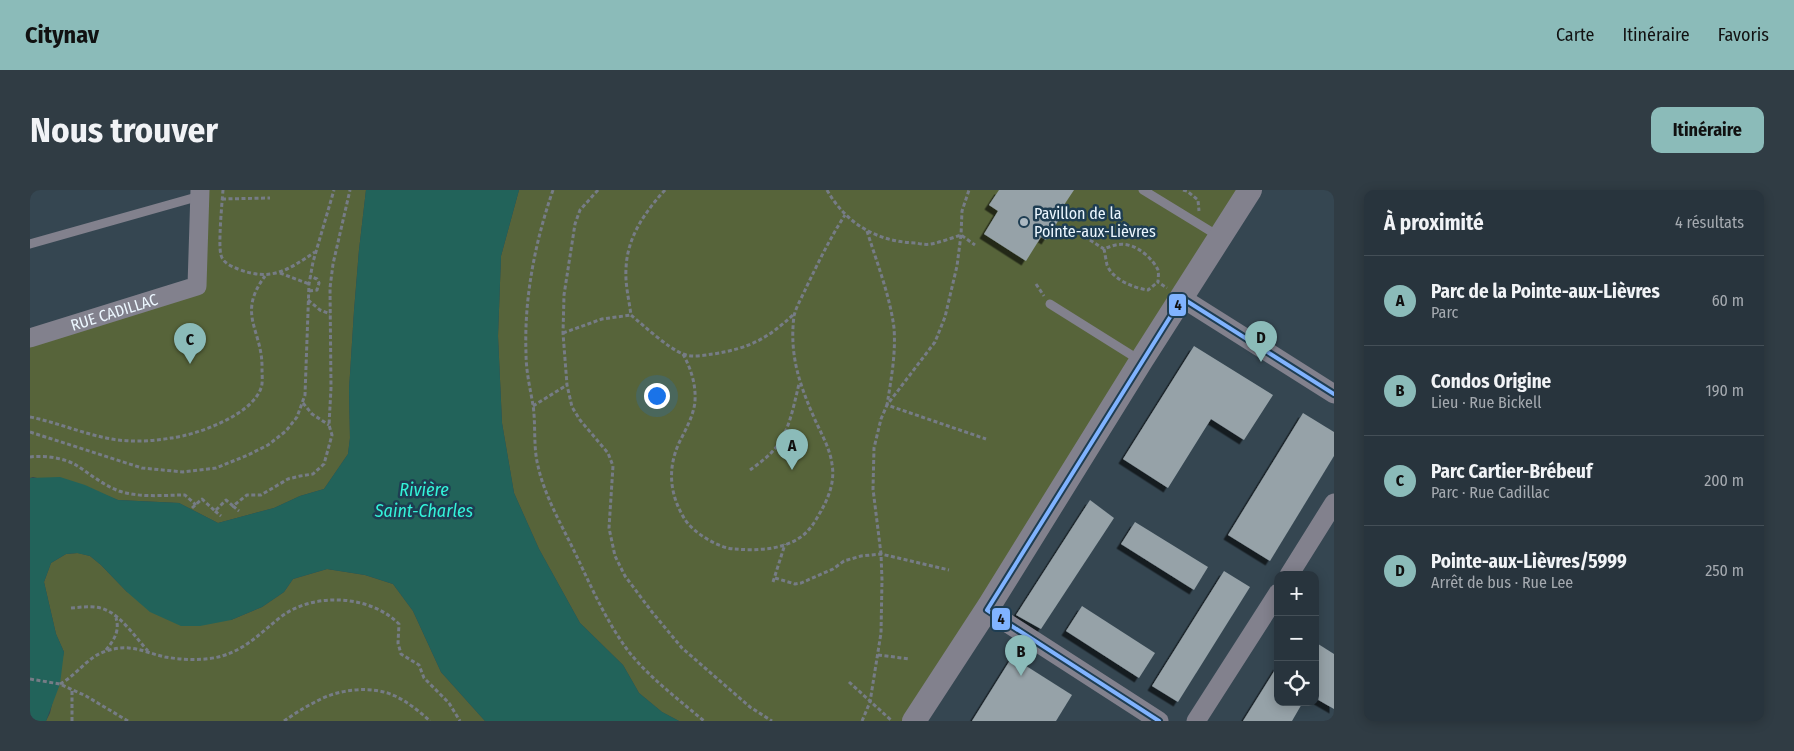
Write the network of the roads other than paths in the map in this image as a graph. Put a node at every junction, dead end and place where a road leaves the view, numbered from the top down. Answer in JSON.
{"nodes":[{"id":1,"x":1143,"y":190,"type":"edge"},
{"id":2,"x":1250,"y":190,"type":"edge"},
{"id":3,"x":200,"y":193,"type":"edge"},
{"id":4,"x":1220,"y":237,"type":"junction"},
{"id":5,"x":30,"y":244,"type":"edge"},
{"id":6,"x":1182,"y":298,"type":"junction"},
{"id":7,"x":1050,"y":304,"type":"dead end"},
{"id":8,"x":30,"y":338,"type":"edge"},
{"id":9,"x":1141,"y":361,"type":"junction"},
{"id":10,"x":1334,"y":394,"type":"edge"},
{"id":11,"x":1334,"y":503,"type":"edge"},
{"id":12,"x":1292,"y":571,"type":"edge"},
{"id":13,"x":1274,"y":599,"type":"edge"},
{"id":14,"x":987,"y":610,"type":"junction"},
{"id":15,"x":914,"y":721,"type":"edge"},
{"id":16,"x":1159,"y":721,"type":"edge"},
{"id":17,"x":1196,"y":721,"type":"edge"}],
"edges":[{"from":1,"to":4,"type":"lane"},
{"from":2,"to":4,"type":"street"},
{"from":3,"to":5,"type":"lane"},
{"from":3,"to":8,"type":"street","name":"RUE CADILLAC"},
{"from":4,"to":6,"type":"street"},
{"from":6,"to":9,"type":"street"},
{"from":6,"to":10,"type":"street"},
{"from":7,"to":9,"type":"lane"},
{"from":9,"to":14,"type":"street"},
{"from":11,"to":12,"type":"street"},
{"from":13,"to":17,"type":"street"},
{"from":14,"to":15,"type":"street"},
{"from":14,"to":16,"type":"street"}]}
